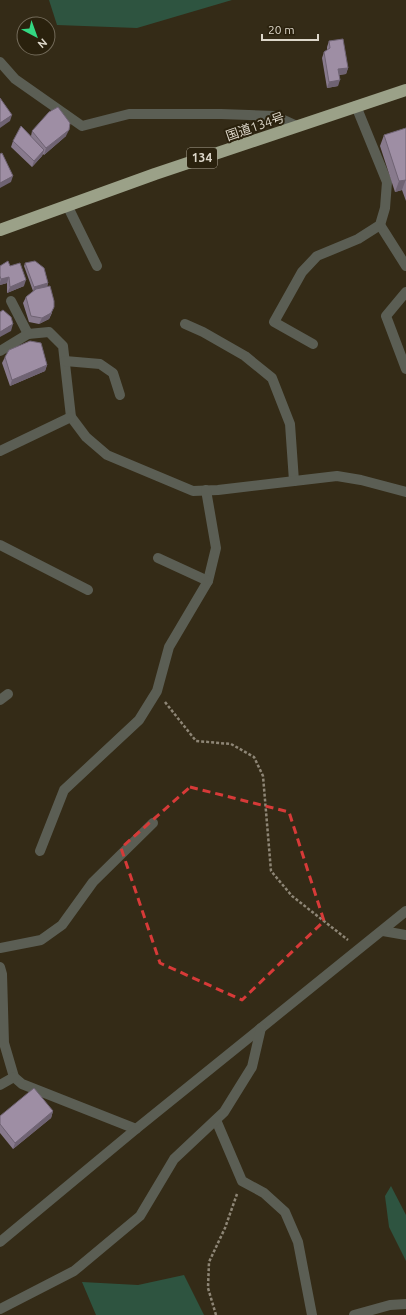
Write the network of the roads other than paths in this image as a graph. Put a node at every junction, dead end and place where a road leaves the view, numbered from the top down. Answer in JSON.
{"nodes":[{"id":1,"x":0,"y":62,"type":"edge"},
{"id":2,"x":406,"y":90,"type":"edge"},
{"id":3,"x":356,"y":106,"type":"junction"},
{"id":4,"x":297,"y":126,"type":"junction"},
{"id":5,"x":67,"y":205,"type":"junction"},
{"id":6,"x":380,"y":225,"type":"junction"},
{"id":7,"x":0,"y":230,"type":"edge"},
{"id":8,"x":97,"y":266,"type":"dead end"},
{"id":9,"x":406,"y":266,"type":"edge"},
{"id":10,"x":406,"y":292,"type":"edge"},
{"id":11,"x":11,"y":301,"type":"dead end"},
{"id":12,"x":185,"y":324,"type":"dead end"},
{"id":13,"x":28,"y":334,"type":"junction"},
{"id":14,"x":312,"y":344,"type":"dead end"},
{"id":15,"x":0,"y":351,"type":"edge"},
{"id":16,"x":65,"y":361,"type":"junction"},
{"id":17,"x":406,"y":369,"type":"edge"},
{"id":18,"x":120,"y":394,"type":"dead end"},
{"id":19,"x":71,"y":417,"type":"junction"},
{"id":20,"x":0,"y":451,"type":"edge"},
{"id":21,"x":294,"y":481,"type":"junction"},
{"id":22,"x":206,"y":490,"type":"junction"},
{"id":23,"x":406,"y":492,"type":"edge"},
{"id":24,"x":0,"y":546,"type":"edge"},
{"id":25,"x":158,"y":558,"type":"dead end"},
{"id":26,"x":208,"y":581,"type":"junction"},
{"id":27,"x":88,"y":590,"type":"dead end"},
{"id":28,"x":153,"y":823,"type":"dead end"},
{"id":29,"x":40,"y":851,"type":"dead end"},
{"id":30,"x":406,"y":912,"type":"edge"},
{"id":31,"x":383,"y":931,"type":"junction"},
{"id":32,"x":406,"y":935,"type":"edge"},
{"id":33,"x":0,"y":948,"type":"edge"},
{"id":34,"x":0,"y":967,"type":"edge"},
{"id":35,"x":261,"y":1028,"type":"junction"},
{"id":36,"x":14,"y":1077,"type":"junction"},
{"id":37,"x":0,"y":1085,"type":"edge"},
{"id":38,"x":216,"y":1120,"type":"junction"},
{"id":39,"x":136,"y":1129,"type":"junction"},
{"id":40,"x":0,"y":1242,"type":"edge"},
{"id":41,"x":406,"y":1304,"type":"edge"},
{"id":42,"x":0,"y":1309,"type":"edge"},
{"id":43,"x":312,"y":1315,"type":"edge"},
{"id":44,"x":354,"y":1315,"type":"edge"}],
"edges":[{"from":1,"to":4,"type":"street"},
{"from":2,"to":3,"type":"highway","name":"国道134号","number":"134"},
{"from":3,"to":4,"type":"highway","name":"国道134号","number":"134"},
{"from":3,"to":6,"type":"street"},
{"from":4,"to":5,"type":"highway","name":"国道134号","number":"134"},
{"from":5,"to":7,"type":"highway","name":"国道134号","number":"134"},
{"from":5,"to":8,"type":"street"},
{"from":6,"to":9,"type":"street"},
{"from":6,"to":14,"type":"street"},
{"from":10,"to":17,"type":"street"},
{"from":11,"to":13,"type":"street"},
{"from":12,"to":21,"type":"street"},
{"from":13,"to":15,"type":"street"},
{"from":13,"to":16,"type":"street"},
{"from":16,"to":18,"type":"street"},
{"from":16,"to":19,"type":"street"},
{"from":19,"to":20,"type":"street"},
{"from":19,"to":22,"type":"street"},
{"from":21,"to":22,"type":"street"},
{"from":21,"to":23,"type":"street"},
{"from":22,"to":26,"type":"street"},
{"from":24,"to":27,"type":"street"},
{"from":25,"to":26,"type":"street"},
{"from":26,"to":29,"type":"street"},
{"from":28,"to":33,"type":"street"},
{"from":30,"to":31,"type":"street"},
{"from":31,"to":32,"type":"street"},
{"from":31,"to":35,"type":"street"},
{"from":34,"to":36,"type":"street"},
{"from":35,"to":38,"type":"street"},
{"from":35,"to":39,"type":"street"},
{"from":36,"to":37,"type":"street"},
{"from":36,"to":39,"type":"street"},
{"from":38,"to":42,"type":"street"},
{"from":38,"to":43,"type":"street"},
{"from":39,"to":40,"type":"street"},
{"from":41,"to":44,"type":"street"}]}
